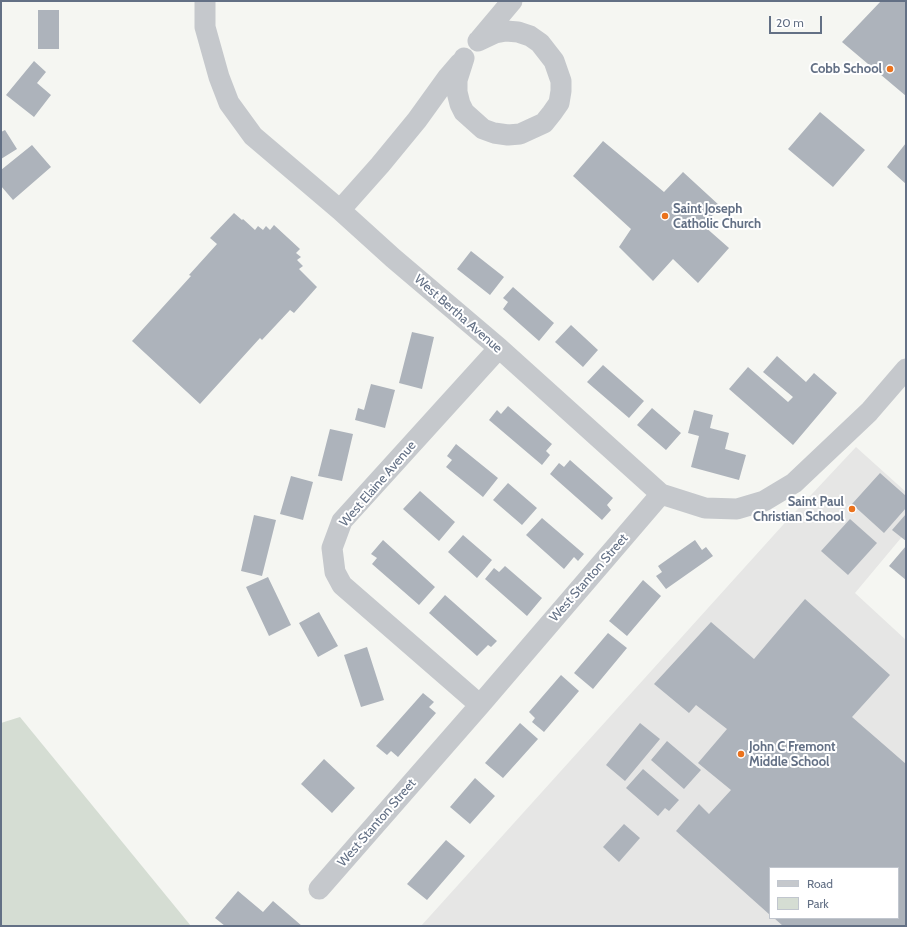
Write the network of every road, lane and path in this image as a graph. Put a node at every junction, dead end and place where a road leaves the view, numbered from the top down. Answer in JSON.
{"nodes":[{"id":1,"x":205,"y":1,"type":"edge"},
{"id":2,"x":512,"y":1,"type":"edge"},
{"id":3,"x":478,"y":41,"type":"junction"},
{"id":4,"x":464,"y":58,"type":"junction"},
{"id":5,"x":340,"y":210,"type":"junction"},
{"id":6,"x":499,"y":348,"type":"junction"},
{"id":7,"x":906,"y":369,"type":"edge"},
{"id":8,"x":661,"y":494,"type":"junction"},
{"id":9,"x":480,"y":704,"type":"junction"},
{"id":10,"x":319,"y":889,"type":"dead end"}],
"edges":[{"from":1,"to":5,"type":"street","name":"West Bertha Avenue"},
{"from":2,"to":3,"type":"street"},
{"from":3,"to":4,"type":"street"},
{"from":3,"to":4,"type":"street"},
{"from":4,"to":5,"type":"street"},
{"from":5,"to":6,"type":"street","name":"West Bertha Avenue"},
{"from":6,"to":8,"type":"street","name":"West Bertha Avenue"},
{"from":6,"to":9,"type":"street","name":"West Elaine Avenue"},
{"from":7,"to":8,"type":"street"},
{"from":8,"to":9,"type":"street","name":"West Stanton Street"},
{"from":9,"to":10,"type":"street","name":"West Stanton Street"}]}
